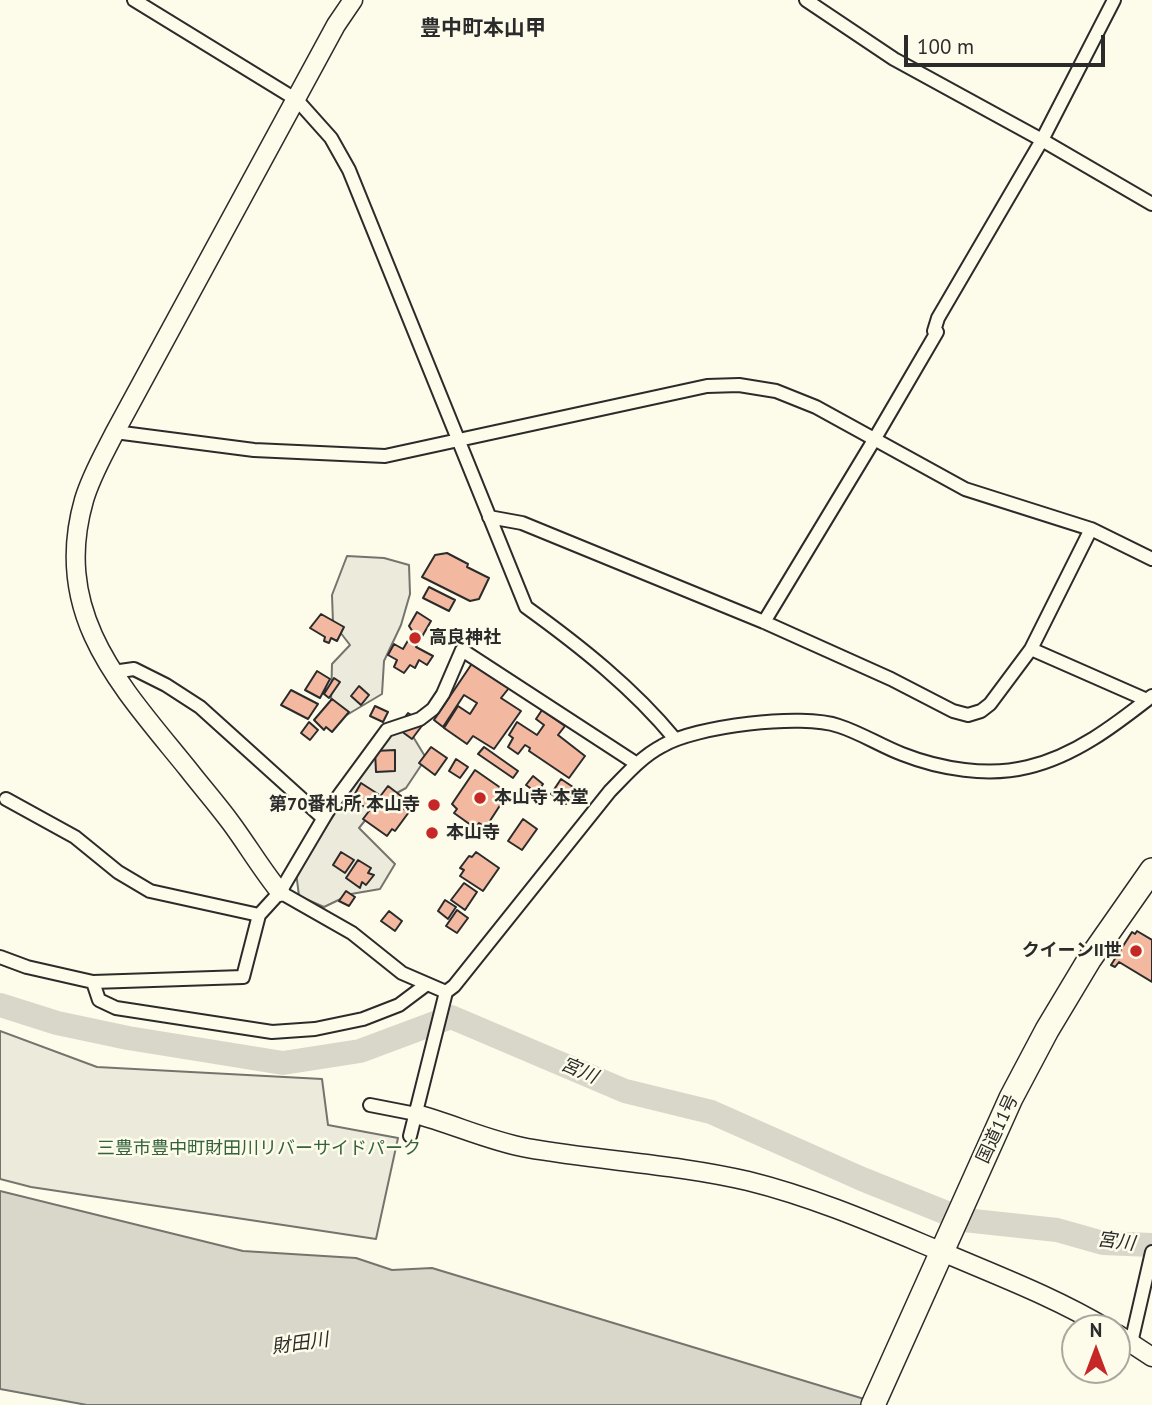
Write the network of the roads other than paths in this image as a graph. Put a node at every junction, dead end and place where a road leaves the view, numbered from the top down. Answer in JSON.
{"nodes":[{"id":1,"x":134,"y":0,"type":"edge"},
{"id":2,"x":353,"y":0,"type":"edge"},
{"id":3,"x":806,"y":0,"type":"edge"},
{"id":4,"x":1114,"y":0,"type":"edge"},
{"id":5,"x":297,"y":100,"type":"junction"},
{"id":6,"x":1042,"y":140,"type":"junction"},
{"id":7,"x":1152,"y":205,"type":"edge"},
{"id":8,"x":115,"y":432,"type":"junction"},
{"id":9,"x":460,"y":440,"type":"junction"},
{"id":10,"x":874,"y":440,"type":"junction"},
{"id":11,"x":489,"y":517,"type":"junction"},
{"id":12,"x":1091,"y":529,"type":"junction"},
{"id":13,"x":1152,"y":559,"type":"edge"},
{"id":14,"x":764,"y":622,"type":"junction"},
{"id":15,"x":1031,"y":649,"type":"junction"},
{"id":16,"x":113,"y":672,"type":"junction"},
{"id":17,"x":1149,"y":698,"type":"edge"},
{"id":18,"x":675,"y":739,"type":"junction"},
{"id":19,"x":637,"y":764,"type":"junction"},
{"id":20,"x":6,"y":799,"type":"dead end"},
{"id":21,"x":323,"y":818,"type":"junction"},
{"id":22,"x":1152,"y":870,"type":"edge"},
{"id":23,"x":280,"y":892,"type":"junction"},
{"id":24,"x":259,"y":915,"type":"junction"},
{"id":25,"x":0,"y":957,"type":"edge"},
{"id":26,"x":93,"y":982,"type":"junction"},
{"id":27,"x":426,"y":984,"type":"junction"},
{"id":28,"x":445,"y":996,"type":"junction"},
{"id":29,"x":370,"y":1105,"type":"dead end"},
{"id":30,"x":416,"y":1114,"type":"junction"},
{"id":31,"x":410,"y":1136,"type":"dead end"},
{"id":32,"x":943,"y":1248,"type":"junction"},
{"id":33,"x":1152,"y":1252,"type":"edge"},
{"id":34,"x":1083,"y":1314,"type":"edge"},
{"id":35,"x":1131,"y":1320,"type":"edge"},
{"id":36,"x":1131,"y":1344,"type":"edge"},
{"id":37,"x":1152,"y":1357,"type":"edge"},
{"id":38,"x":873,"y":1405,"type":"edge"}],
"edges":[{"from":1,"to":5,"type":"street"},
{"from":2,"to":5,"type":"street"},
{"from":3,"to":6,"type":"street"},
{"from":4,"to":6,"type":"street"},
{"from":5,"to":8,"type":"street"},
{"from":5,"to":9,"type":"street"},
{"from":6,"to":7,"type":"street"},
{"from":6,"to":10,"type":"street"},
{"from":8,"to":9,"type":"street"},
{"from":8,"to":16,"type":"street"},
{"from":9,"to":10,"type":"street"},
{"from":9,"to":11,"type":"street"},
{"from":10,"to":12,"type":"street"},
{"from":10,"to":14,"type":"street"},
{"from":11,"to":14,"type":"street"},
{"from":11,"to":18,"type":"street"},
{"from":12,"to":13,"type":"street"},
{"from":12,"to":15,"type":"street"},
{"from":14,"to":15,"type":"street"},
{"from":15,"to":17,"type":"street"},
{"from":16,"to":21,"type":"street"},
{"from":16,"to":23,"type":"street"},
{"from":17,"to":18,"type":"street"},
{"from":18,"to":19,"type":"street"},
{"from":19,"to":21,"type":"street"},
{"from":19,"to":28,"type":"street"},
{"from":20,"to":24,"type":"street"},
{"from":21,"to":23,"type":"street"},
{"from":22,"to":32,"type":"highway","name":"国道11号"},
{"from":23,"to":24,"type":"street"},
{"from":23,"to":27,"type":"street"},
{"from":24,"to":26,"type":"street"},
{"from":25,"to":26,"type":"street"},
{"from":26,"to":27,"type":"street"},
{"from":27,"to":28,"type":"street"},
{"from":28,"to":30,"type":"street"},
{"from":29,"to":30,"type":"street"},
{"from":30,"to":31,"type":"street"},
{"from":30,"to":32,"type":"street"},
{"from":32,"to":34,"type":"street"},
{"from":32,"to":38,"type":"highway","name":"国道11号"},
{"from":33,"to":35,"type":"street"},
{"from":36,"to":37,"type":"street"}]}
